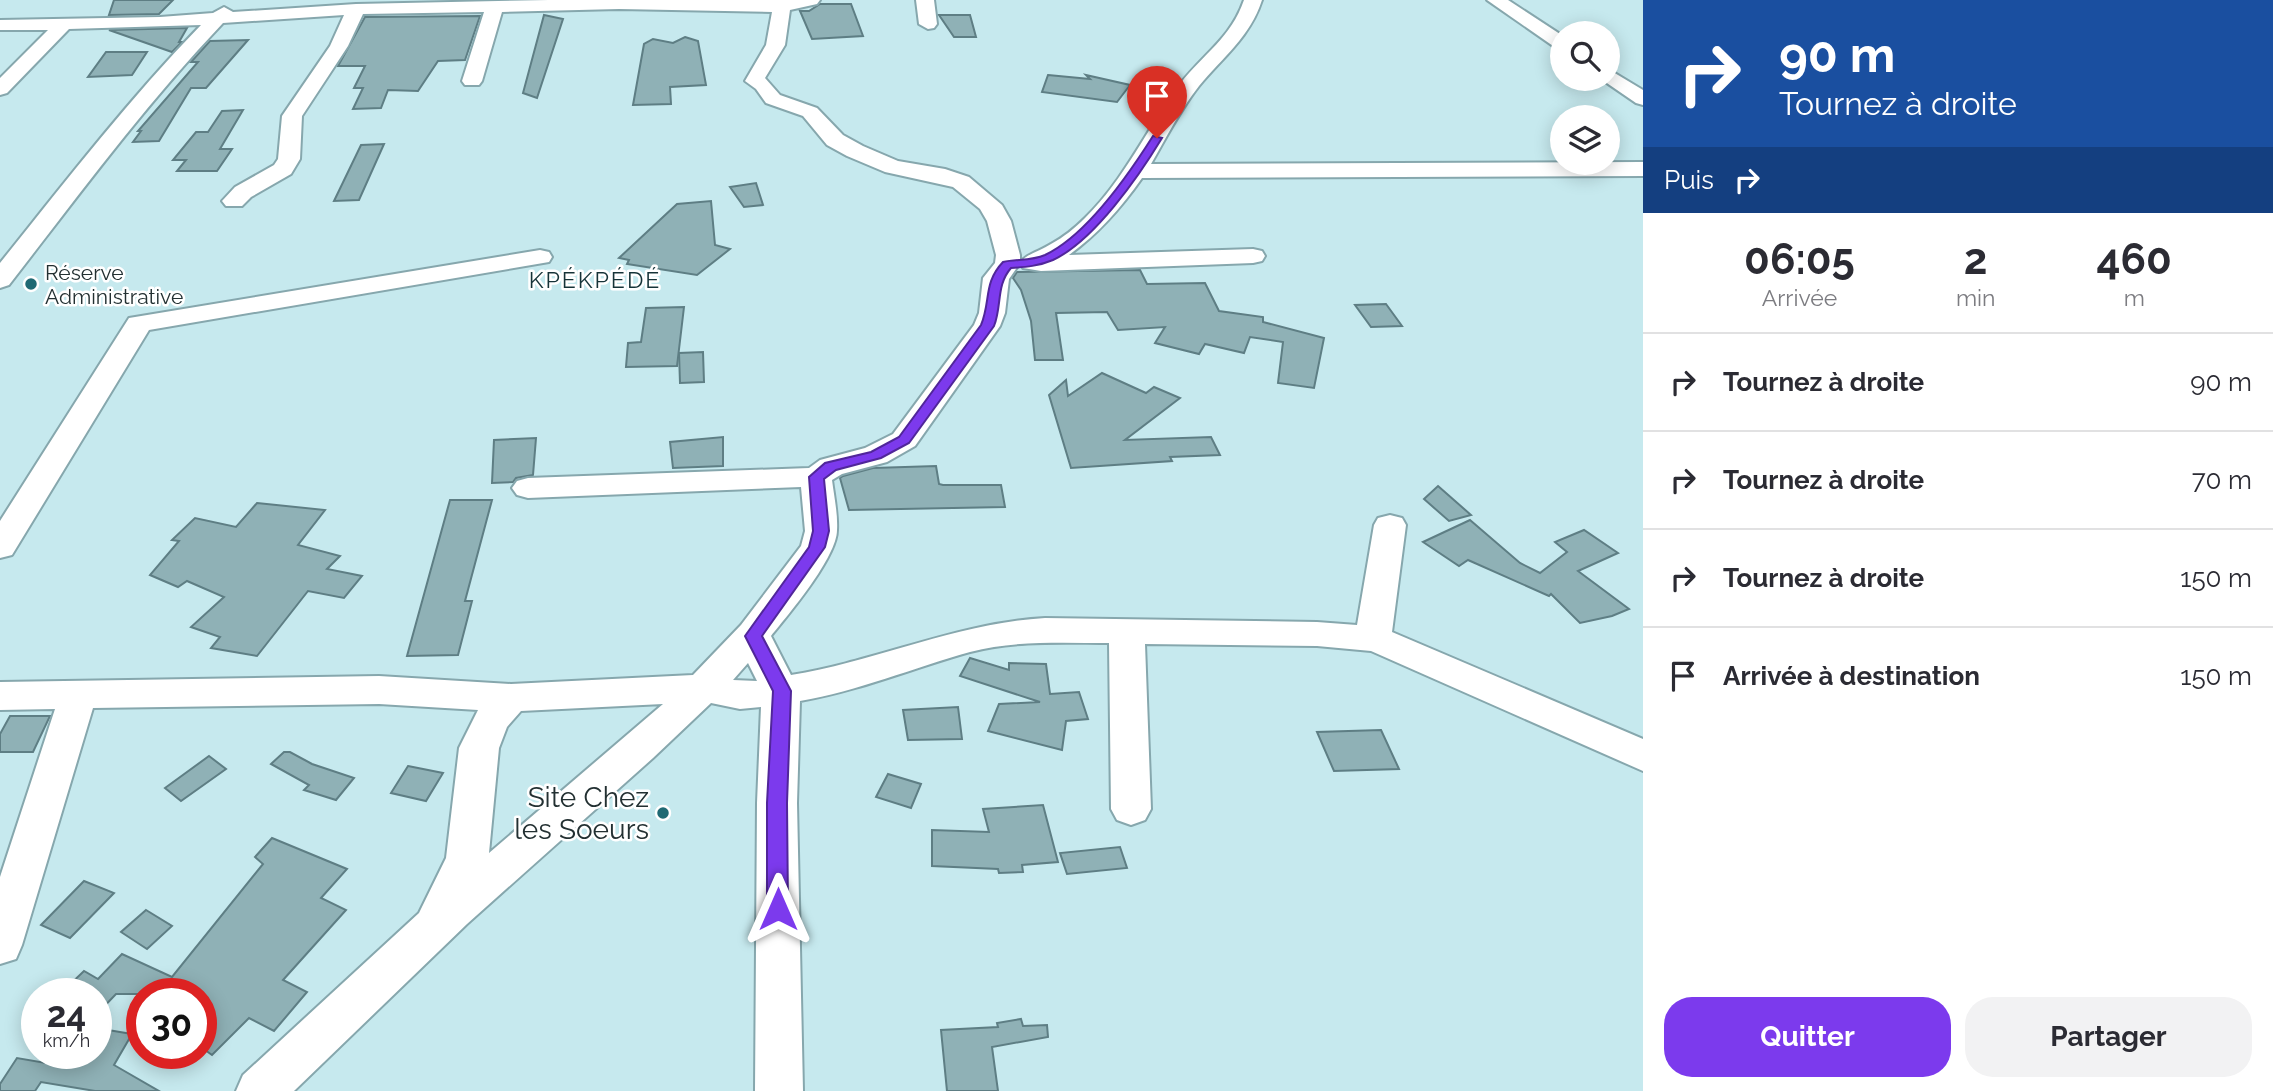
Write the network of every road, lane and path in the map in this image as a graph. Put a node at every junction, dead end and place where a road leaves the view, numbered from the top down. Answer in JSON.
{"nodes":[{"id":1,"x":811,"y":0,"type":"edge"},
{"id":2,"x":925,"y":0,"type":"edge"},
{"id":3,"x":1253,"y":0,"type":"edge"},
{"id":4,"x":1496,"y":0,"type":"edge"},
{"id":5,"x":781,"y":3,"type":"edge"},
{"id":6,"x":75,"y":6,"type":"dead end"},
{"id":7,"x":225,"y":8,"type":"edge"},
{"id":8,"x":494,"y":8,"type":"junction"},
{"id":9,"x":356,"y":9,"type":"junction"},
{"id":10,"x":63,"y":24,"type":"junction"},
{"id":11,"x":103,"y":24,"type":"junction"},
{"id":12,"x":928,"y":24,"type":"dead end"},
{"id":13,"x":0,"y":25,"type":"edge"},
{"id":14,"x":1550,"y":35,"type":"edge"},
{"id":15,"x":10,"y":70,"type":"edge"},
{"id":16,"x":472,"y":82,"type":"dead end"},
{"id":17,"x":1620,"y":83,"type":"edge"},
{"id":18,"x":0,"y":89,"type":"edge"},
{"id":19,"x":1643,"y":99,"type":"edge"},
{"id":20,"x":1643,"y":169,"type":"edge"},
{"id":21,"x":1137,"y":171,"type":"junction"},
{"id":22,"x":234,"y":201,"type":"dead end"},
{"id":23,"x":1253,"y":256,"type":"dead end"},
{"id":24,"x":540,"y":257,"type":"dead end"},
{"id":25,"x":1019,"y":264,"type":"junction"},
{"id":26,"x":0,"y":280,"type":"edge"},
{"id":27,"x":816,"y":477,"type":"junction"},
{"id":28,"x":528,"y":488,"type":"dead end"},
{"id":29,"x":1390,"y":525,"type":"dead end"},
{"id":30,"x":0,"y":547,"type":"edge"},
{"id":31,"x":1127,"y":632,"type":"junction"},
{"id":32,"x":753,"y":636,"type":"junction"},
{"id":33,"x":1373,"y":639,"type":"junction"},
{"id":34,"x":703,"y":688,"type":"junction"},
{"id":35,"x":782,"y":691,"type":"junction"},
{"id":36,"x":78,"y":695,"type":"junction"},
{"id":37,"x":0,"y":696,"type":"edge"},
{"id":38,"x":511,"y":698,"type":"junction"},
{"id":39,"x":1643,"y":756,"type":"edge"},
{"id":40,"x":1131,"y":809,"type":"dead end"},
{"id":41,"x":438,"y":923,"type":"junction"},
{"id":42,"x":0,"y":944,"type":"edge"},
{"id":43,"x":260,"y":1091,"type":"edge"},
{"id":44,"x":779,"y":1091,"type":"edge"}],
"edges":[{"from":1,"to":5,"type":"street"},
{"from":2,"to":12,"type":"street"},
{"from":3,"to":21,"type":"street"},
{"from":4,"to":14,"type":"street"},
{"from":5,"to":8,"type":"street"},
{"from":5,"to":25,"type":"street"},
{"from":6,"to":11,"type":"street"},
{"from":7,"to":9,"type":"street"},
{"from":7,"to":11,"type":"street"},
{"from":7,"to":26,"type":"street"},
{"from":8,"to":9,"type":"street"},
{"from":8,"to":16,"type":"street"},
{"from":9,"to":22,"type":"street"},
{"from":10,"to":11,"type":"street"},
{"from":10,"to":13,"type":"street"},
{"from":10,"to":15,"type":"street"},
{"from":15,"to":18,"type":"street"},
{"from":17,"to":19,"type":"street"},
{"from":20,"to":21,"type":"street"},
{"from":21,"to":25,"type":"street"},
{"from":23,"to":25,"type":"street"},
{"from":24,"to":30,"type":"street"},
{"from":25,"to":27,"type":"street"},
{"from":27,"to":28,"type":"street"},
{"from":27,"to":32,"type":"street"},
{"from":29,"to":33,"type":"street"},
{"from":31,"to":33,"type":"street"},
{"from":31,"to":35,"type":"street"},
{"from":31,"to":40,"type":"street"},
{"from":32,"to":34,"type":"street"},
{"from":32,"to":35,"type":"street"},
{"from":33,"to":39,"type":"street"},
{"from":34,"to":35,"type":"street"},
{"from":34,"to":38,"type":"street"},
{"from":34,"to":41,"type":"street"},
{"from":35,"to":44,"type":"street"},
{"from":36,"to":37,"type":"street"},
{"from":36,"to":38,"type":"street"},
{"from":36,"to":42,"type":"street"},
{"from":38,"to":41,"type":"street"},
{"from":41,"to":43,"type":"street"}]}
